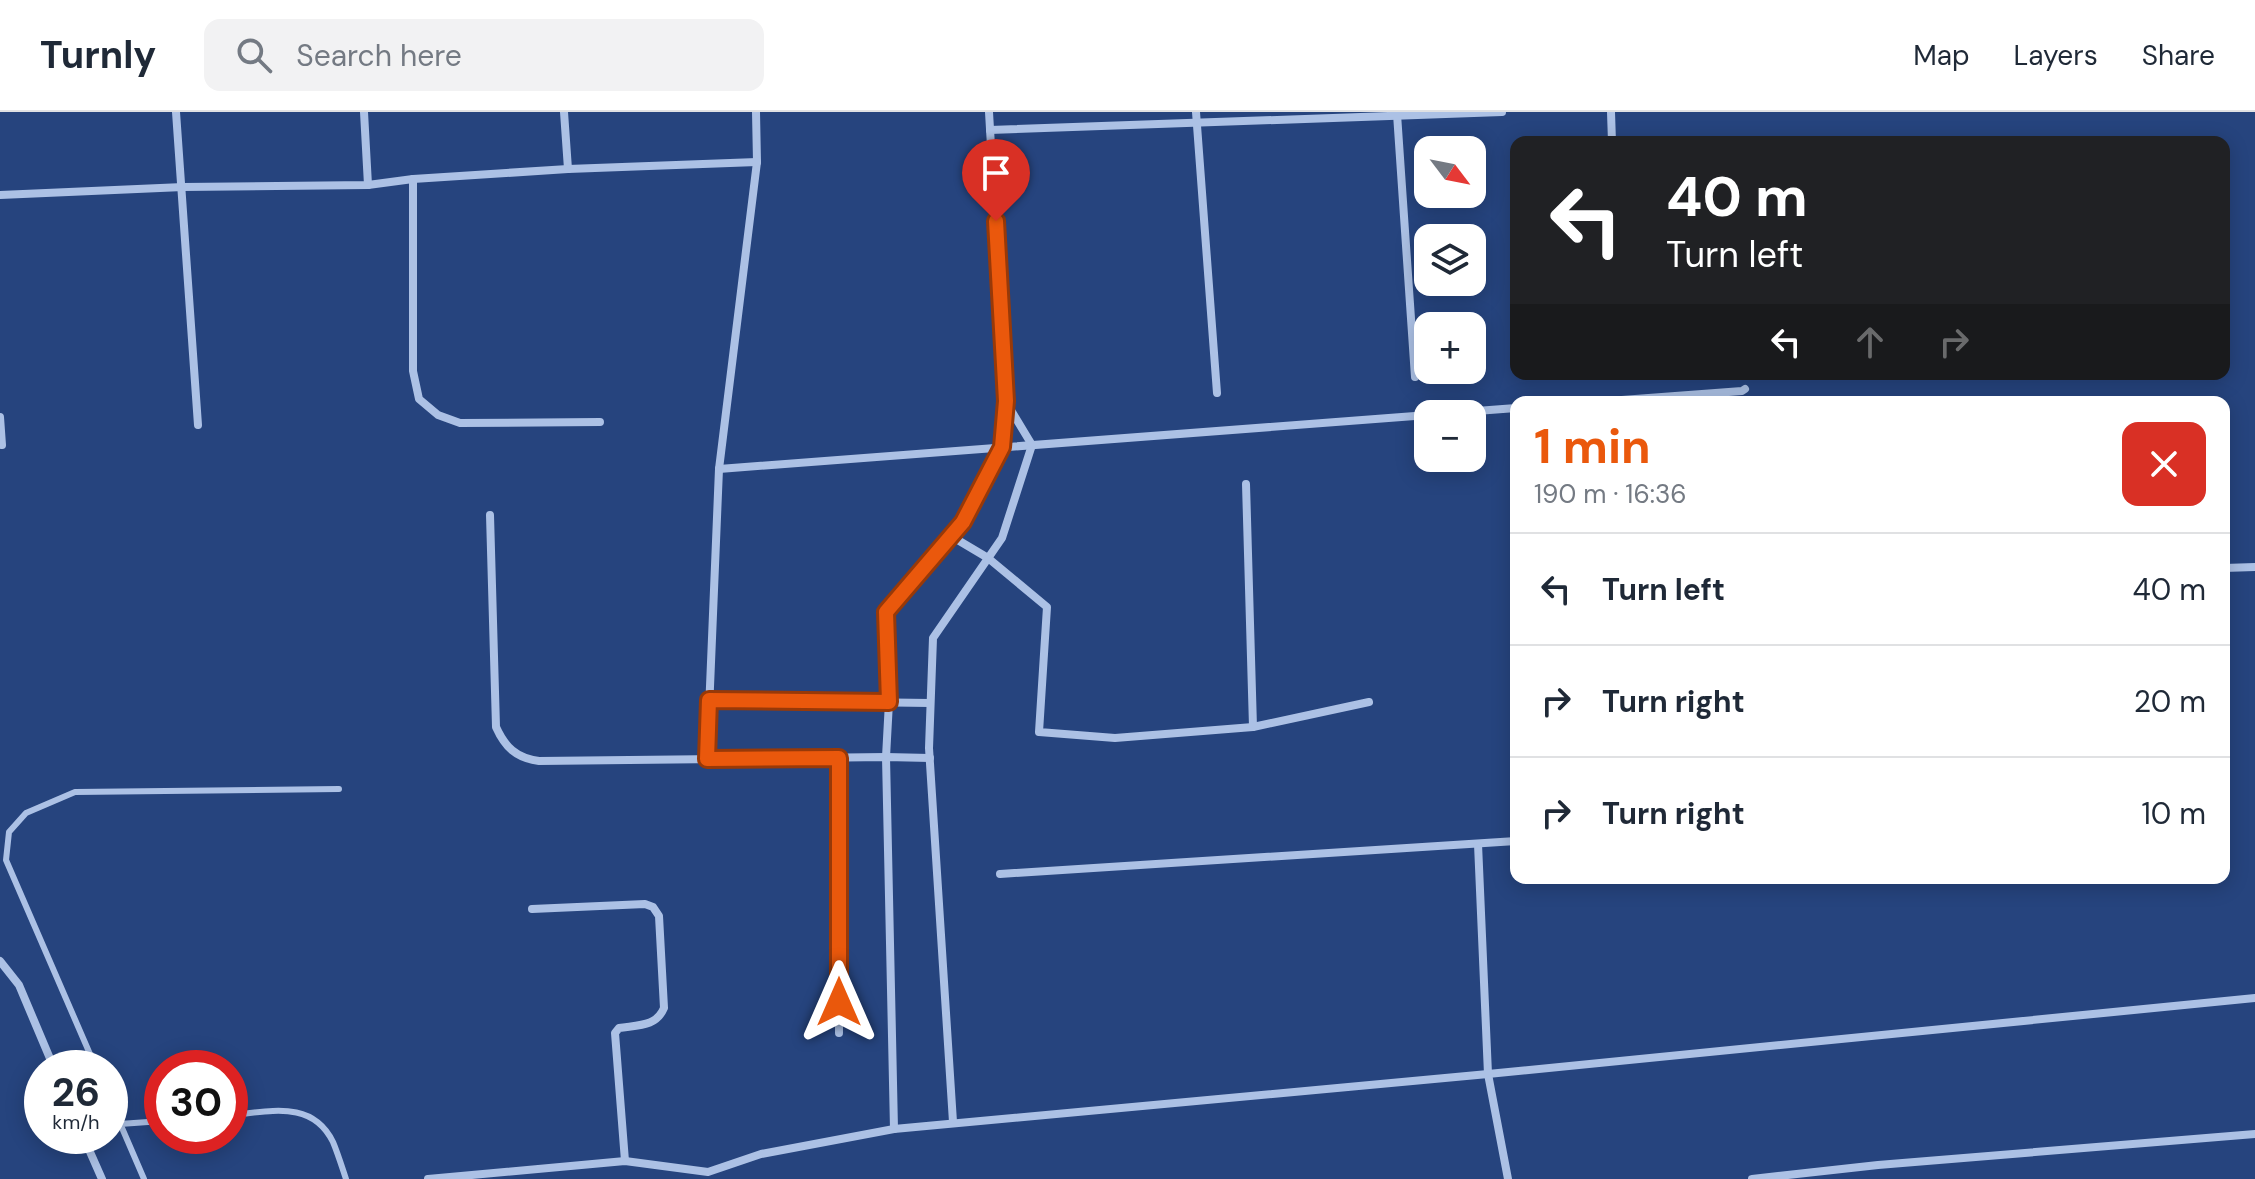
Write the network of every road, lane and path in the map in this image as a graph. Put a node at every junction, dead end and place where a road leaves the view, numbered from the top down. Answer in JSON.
{"nodes":[{"id":1,"x":176,"y":112,"type":"edge"},
{"id":2,"x":364,"y":112,"type":"edge"},
{"id":3,"x":564,"y":112,"type":"edge"},
{"id":4,"x":756,"y":112,"type":"edge"},
{"id":5,"x":989,"y":112,"type":"edge"},
{"id":6,"x":1196,"y":112,"type":"edge"},
{"id":7,"x":1502,"y":112,"type":"edge"},
{"id":8,"x":1611,"y":112,"type":"edge"},
{"id":9,"x":1397,"y":114,"type":"edge"},
{"id":10,"x":1196,"y":123,"type":"junction"},
{"id":11,"x":990,"y":130,"type":"junction"},
{"id":12,"x":1612,"y":136,"type":"edge"},
{"id":13,"x":757,"y":162,"type":"junction"},
{"id":14,"x":568,"y":169,"type":"junction"},
{"id":15,"x":413,"y":179,"type":"junction"},
{"id":16,"x":368,"y":185,"type":"junction"},
{"id":17,"x":183,"y":187,"type":"junction"},
{"id":18,"x":0,"y":195,"type":"edge"},
{"id":19,"x":1414,"y":362,"type":"edge"},
{"id":20,"x":1745,"y":389,"type":"dead end"},
{"id":21,"x":1217,"y":393,"type":"dead end"},
{"id":22,"x":1675,"y":396,"type":"edge"},
{"id":23,"x":1006,"y":401,"type":"junction"},
{"id":24,"x":1510,"y":408,"type":"edge"},
{"id":25,"x":1486,"y":410,"type":"edge"},
{"id":26,"x":1414,"y":416,"type":"edge"},
{"id":27,"x":0,"y":417,"type":"edge"},
{"id":28,"x":600,"y":422,"type":"dead end"},
{"id":29,"x":198,"y":425,"type":"dead end"},
{"id":30,"x":2,"y":445,"type":"edge"},
{"id":31,"x":1032,"y":445,"type":"junction"},
{"id":32,"x":1002,"y":447,"type":"junction"},
{"id":33,"x":719,"y":469,"type":"junction"},
{"id":34,"x":1246,"y":484,"type":"dead end"},
{"id":35,"x":490,"y":515,"type":"dead end"},
{"id":36,"x":951,"y":536,"type":"junction"},
{"id":37,"x":988,"y":558,"type":"junction"},
{"id":38,"x":2255,"y":567,"type":"edge"},
{"id":39,"x":2230,"y":568,"type":"edge"},
{"id":40,"x":709,"y":700,"type":"junction"},
{"id":41,"x":889,"y":702,"type":"junction"},
{"id":42,"x":1369,"y":702,"type":"dead end"},
{"id":43,"x":930,"y":703,"type":"junction"},
{"id":44,"x":1253,"y":727,"type":"junction"},
{"id":45,"x":886,"y":757,"type":"junction"},
{"id":46,"x":839,"y":758,"type":"junction"},
{"id":47,"x":930,"y":758,"type":"junction"},
{"id":48,"x":707,"y":759,"type":"junction"},
{"id":49,"x":339,"y":789,"type":"dead end"},
{"id":50,"x":1510,"y":841,"type":"edge"},
{"id":51,"x":1478,"y":844,"type":"junction"},
{"id":52,"x":1000,"y":874,"type":"dead end"},
{"id":53,"x":532,"y":909,"type":"dead end"},
{"id":54,"x":0,"y":961,"type":"edge"},
{"id":55,"x":2255,"y":998,"type":"edge"},
{"id":56,"x":839,"y":1033,"type":"dead end"},
{"id":57,"x":46,"y":1050,"type":"edge"},
{"id":58,"x":88,"y":1050,"type":"edge"},
{"id":59,"x":1488,"y":1074,"type":"junction"},
{"id":60,"x":248,"y":1114,"type":"edge"},
{"id":61,"x":953,"y":1122,"type":"junction"},
{"id":62,"x":894,"y":1129,"type":"junction"},
{"id":63,"x":2255,"y":1134,"type":"edge"},
{"id":64,"x":128,"y":1142,"type":"edge"},
{"id":65,"x":91,"y":1154,"type":"edge"},
{"id":66,"x":625,"y":1161,"type":"junction"},
{"id":67,"x":709,"y":1176,"type":"edge"},
{"id":68,"x":102,"y":1179,"type":"edge"},
{"id":69,"x":144,"y":1179,"type":"edge"},
{"id":70,"x":346,"y":1179,"type":"edge"},
{"id":71,"x":428,"y":1179,"type":"edge"},
{"id":72,"x":1508,"y":1179,"type":"edge"},
{"id":73,"x":1752,"y":1179,"type":"edge"}],
"edges":[{"from":1,"to":17,"type":"street"},
{"from":2,"to":16,"type":"street"},
{"from":3,"to":14,"type":"street"},
{"from":4,"to":13,"type":"street"},
{"from":5,"to":11,"type":"street"},
{"from":6,"to":10,"type":"street"},
{"from":7,"to":9,"type":"street"},
{"from":8,"to":12,"type":"street"},
{"from":9,"to":10,"type":"street"},
{"from":9,"to":19,"type":"street"},
{"from":10,"to":11,"type":"street"},
{"from":10,"to":21,"type":"street"},
{"from":11,"to":23,"type":"street"},
{"from":13,"to":14,"type":"street"},
{"from":13,"to":33,"type":"street"},
{"from":14,"to":15,"type":"street"},
{"from":15,"to":16,"type":"street"},
{"from":15,"to":28,"type":"street"},
{"from":16,"to":17,"type":"street"},
{"from":17,"to":18,"type":"street"},
{"from":17,"to":29,"type":"street"},
{"from":20,"to":22,"type":"street"},
{"from":23,"to":31,"type":"street"},
{"from":23,"to":32,"type":"street"},
{"from":24,"to":25,"type":"street"},
{"from":26,"to":31,"type":"street"},
{"from":27,"to":30,"type":"street"},
{"from":31,"to":32,"type":"street"},
{"from":31,"to":37,"type":"street"},
{"from":32,"to":33,"type":"street"},
{"from":32,"to":36,"type":"street"},
{"from":33,"to":40,"type":"street"},
{"from":34,"to":44,"type":"street"},
{"from":35,"to":48,"type":"street"},
{"from":36,"to":37,"type":"street"},
{"from":36,"to":41,"type":"street"},
{"from":37,"to":43,"type":"street"},
{"from":37,"to":44,"type":"street"},
{"from":38,"to":39,"type":"street"},
{"from":40,"to":41,"type":"street"},
{"from":40,"to":48,"type":"street"},
{"from":41,"to":43,"type":"street"},
{"from":41,"to":45,"type":"street"},
{"from":42,"to":44,"type":"street"},
{"from":43,"to":47,"type":"street"},
{"from":45,"to":46,"type":"street"},
{"from":45,"to":47,"type":"street"},
{"from":45,"to":62,"type":"street"},
{"from":46,"to":48,"type":"street"},
{"from":46,"to":56,"type":"street"},
{"from":47,"to":61,"type":"street"},
{"from":49,"to":58,"type":"lane"},
{"from":50,"to":51,"type":"street"},
{"from":51,"to":52,"type":"street"},
{"from":51,"to":59,"type":"street"},
{"from":53,"to":66,"type":"street"},
{"from":54,"to":57,"type":"street"},
{"from":55,"to":59,"type":"street"},
{"from":59,"to":61,"type":"street"},
{"from":59,"to":72,"type":"street"},
{"from":60,"to":70,"type":"lane"},
{"from":61,"to":62,"type":"street"},
{"from":62,"to":67,"type":"street"},
{"from":63,"to":73,"type":"street"},
{"from":64,"to":69,"type":"lane"},
{"from":65,"to":68,"type":"street"},
{"from":66,"to":67,"type":"street"},
{"from":66,"to":71,"type":"street"}]}
